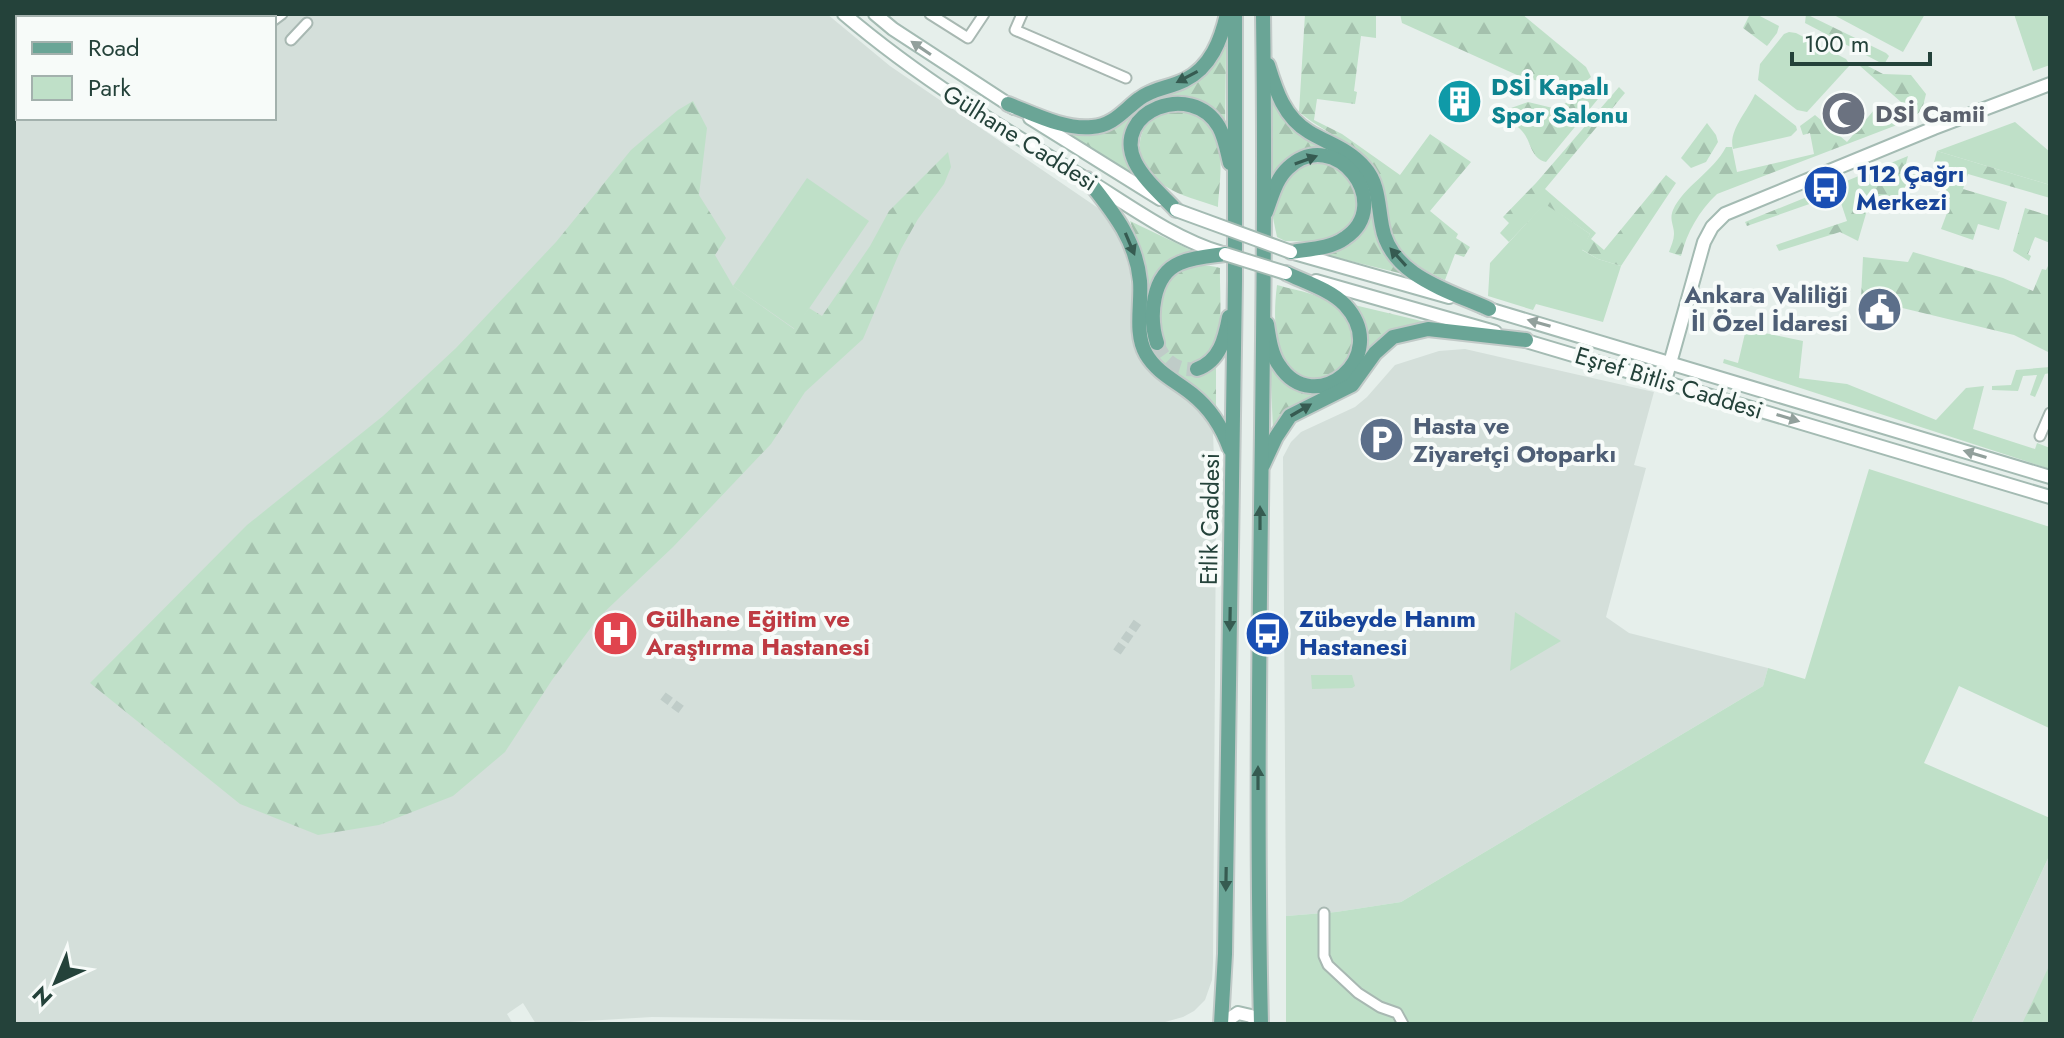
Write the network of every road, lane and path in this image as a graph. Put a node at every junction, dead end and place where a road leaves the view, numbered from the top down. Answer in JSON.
{"nodes":[{"id":1,"x":844,"y":14,"type":"edge"},
{"id":2,"x":875,"y":14,"type":"edge"},
{"id":3,"x":930,"y":14,"type":"edge"},
{"id":4,"x":984,"y":14,"type":"edge"},
{"id":5,"x":1022,"y":14,"type":"edge"},
{"id":6,"x":1227,"y":14,"type":"edge"},
{"id":7,"x":1235,"y":14,"type":"edge"},
{"id":8,"x":1263,"y":14,"type":"edge"},
{"id":9,"x":307,"y":23,"type":"dead end"},
{"id":10,"x":291,"y":40,"type":"dead end"},
{"id":11,"x":1263,"y":46,"type":"junction"},
{"id":12,"x":1126,"y":78,"type":"dead end"},
{"id":13,"x":2050,"y":84,"type":"edge"},
{"id":14,"x":1008,"y":104,"type":"junction"},
{"id":15,"x":1087,"y":179,"type":"junction"},
{"id":16,"x":1236,"y":187,"type":"junction"},
{"id":17,"x":1176,"y":210,"type":"junction"},
{"id":18,"x":1263,"y":219,"type":"junction"},
{"id":19,"x":1291,"y":252,"type":"junction"},
{"id":20,"x":1201,"y":253,"type":"junction"},
{"id":21,"x":1225,"y":254,"type":"joint"},
{"id":22,"x":1286,"y":273,"type":"junction"},
{"id":23,"x":1235,"y":281,"type":"junction"},
{"id":24,"x":1262,"y":296,"type":"junction"},
{"id":25,"x":1489,"y":309,"type":"junction"},
{"id":26,"x":1526,"y":340,"type":"junction"},
{"id":27,"x":1157,"y":343,"type":"dead end"},
{"id":28,"x":1671,"y":362,"type":"junction"},
{"id":29,"x":1197,"y":369,"type":"dead end"},
{"id":30,"x":1665,"y":381,"type":"junction"},
{"id":31,"x":2050,"y":413,"type":"edge"},
{"id":32,"x":2040,"y":436,"type":"dead end"},
{"id":33,"x":1233,"y":457,"type":"junction"},
{"id":34,"x":1260,"y":473,"type":"junction"},
{"id":35,"x":2050,"y":477,"type":"edge"},
{"id":36,"x":2050,"y":497,"type":"edge"},
{"id":37,"x":1324,"y":913,"type":"dead end"},
{"id":38,"x":1222,"y":1024,"type":"edge"},
{"id":39,"x":1260,"y":1024,"type":"edge"},
{"id":40,"x":1403,"y":1024,"type":"edge"}],
"edges":[{"from":1,"to":15,"type":"main road","name":"Gülhane Caddesi"},
{"from":14,"to":2,"type":"main road","name":"Gülhane Caddesi","one_way":true},
{"from":3,"to":4,"type":"street"},
{"from":5,"to":12,"type":"street"},
{"from":6,"to":14,"type":"main road","one_way":true},
{"from":7,"to":16,"type":"main road","name":"Etlik Caddesi"},
{"from":8,"to":11,"type":"main road","name":"Etlik Caddesi"},
{"from":9,"to":10,"type":"street"},
{"from":11,"to":18,"type":"main road","name":"Etlik Caddesi"},
{"from":25,"to":11,"type":"main road","one_way":true},
{"from":13,"to":28,"type":"main road"},
{"from":14,"to":17,"type":"main road","name":"Gülhane Caddesi"},
{"from":15,"to":20,"type":"main road","name":"Gülhane Caddesi"},
{"from":15,"to":33,"type":"main road","one_way":true},
{"from":16,"to":17,"type":"main road"},
{"from":16,"to":23,"type":"main road","name":"Etlik Caddesi"},
{"from":17,"to":19,"type":"main road","name":"Gülhane Caddesi","bridge":true},
{"from":18,"to":19,"type":"main road","one_way":true},
{"from":18,"to":24,"type":"main road","name":"Etlik Caddesi"},
{"from":19,"to":25,"type":"main road","name":"Eşref Bitlis Caddesi"},
{"from":20,"to":21,"type":"main road"},
{"from":20,"to":27,"type":"main road"},
{"from":21,"to":22,"type":"main road","name":"Eşref Bitlis Caddesi","bridge":true},
{"from":22,"to":24,"type":"main road"},
{"from":22,"to":26,"type":"main road","name":"Eşref Bitlis Caddesi"},
{"from":23,"to":29,"type":"main road"},
{"from":23,"to":33,"type":"main road","name":"Etlik Caddesi"},
{"from":24,"to":34,"type":"main road","name":"Etlik Caddesi"},
{"from":28,"to":25,"type":"main road","name":"Eşref Bitlis Caddesi","one_way":true},
{"from":26,"to":30,"type":"main road","name":"Eşref Bitlis Caddesi"},
{"from":34,"to":26,"type":"main road","one_way":true},
{"from":28,"to":30,"type":"main road"},
{"from":35,"to":28,"type":"main road","name":"Eşref Bitlis Caddesi","one_way":true},
{"from":30,"to":36,"type":"main road","name":"Eşref Bitlis Caddesi","one_way":true},
{"from":31,"to":32,"type":"street"},
{"from":33,"to":38,"type":"main road","name":"Etlik Caddesi","one_way":true},
{"from":39,"to":34,"type":"main road","name":"Etlik Caddesi","one_way":true},
{"from":37,"to":40,"type":"street"},
{"from":38,"to":39,"type":"main road"}]}
